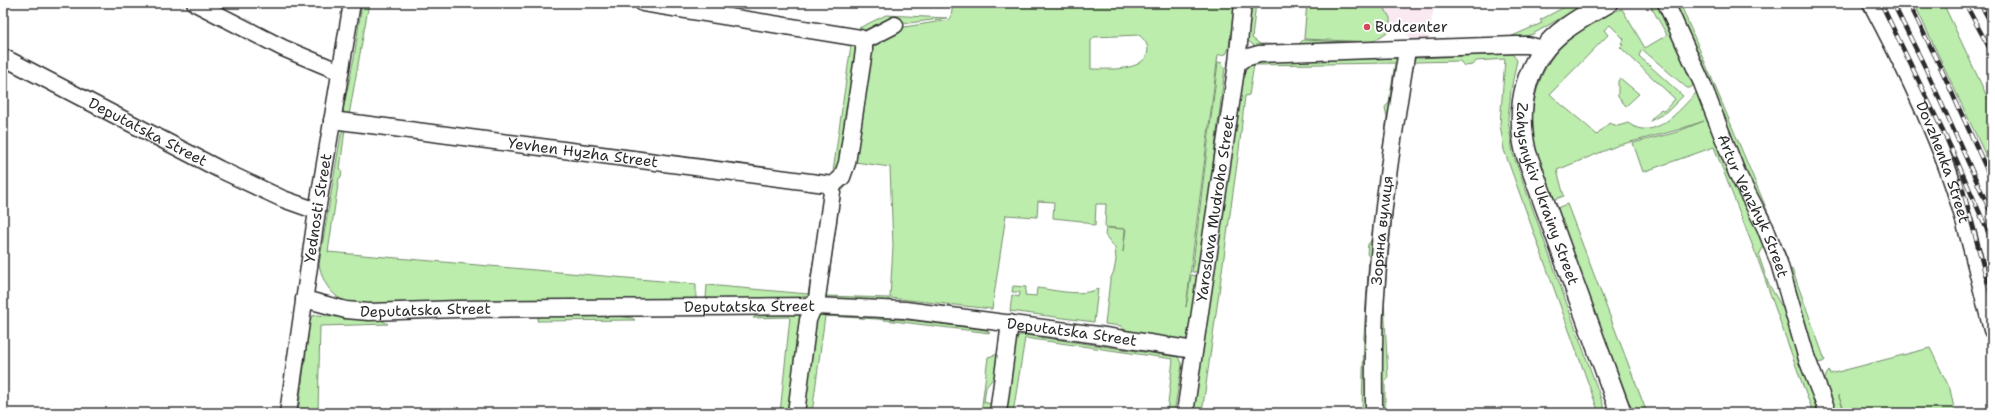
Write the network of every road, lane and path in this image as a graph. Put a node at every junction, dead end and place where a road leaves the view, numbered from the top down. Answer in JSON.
{"nodes":[{"id":1,"x":195,"y":3,"type":"edge"},
{"id":2,"x":352,"y":3,"type":"edge"},
{"id":3,"x":642,"y":3,"type":"edge"},
{"id":4,"x":1243,"y":3,"type":"edge"},
{"id":5,"x":1607,"y":3,"type":"edge"},
{"id":6,"x":1666,"y":3,"type":"edge"},
{"id":7,"x":1871,"y":3,"type":"edge"},
{"id":8,"x":895,"y":25,"type":"dead end"},
{"id":9,"x":864,"y":41,"type":"junction"},
{"id":10,"x":1544,"y":49,"type":"junction"},
{"id":11,"x":1407,"y":50,"type":"junction"},
{"id":12,"x":3,"y":57,"type":"edge"},
{"id":13,"x":1238,"y":63,"type":"junction"},
{"id":14,"x":340,"y":72,"type":"junction"},
{"id":15,"x":332,"y":120,"type":"junction"},
{"id":16,"x":834,"y":185,"type":"junction"},
{"id":17,"x":317,"y":211,"type":"junction"},
{"id":18,"x":304,"y":299,"type":"junction"},
{"id":19,"x":814,"y":306,"type":"junction"},
{"id":20,"x":1010,"y":323,"type":"junction"},
{"id":21,"x":1992,"y":330,"type":"edge"},
{"id":22,"x":1194,"y":350,"type":"junction"},
{"id":23,"x":288,"y":413,"type":"edge"},
{"id":24,"x":796,"y":413,"type":"edge"},
{"id":25,"x":998,"y":413,"type":"edge"},
{"id":26,"x":1184,"y":413,"type":"edge"},
{"id":27,"x":1374,"y":413,"type":"edge"},
{"id":28,"x":1620,"y":413,"type":"edge"},
{"id":29,"x":1828,"y":413,"type":"edge"}],
"edges":[{"from":1,"to":14,"type":"street"},
{"from":2,"to":14,"type":"street","name":"Yednosti Street"},
{"from":3,"to":9,"type":"street"},
{"from":4,"to":13,"type":"street","name":"Yaroslava Mudroho Street"},
{"from":5,"to":10,"type":"street","name":"Zahysnykiv Ukrainy Street"},
{"from":6,"to":29,"type":"street","name":"Artur Venzhyk Street"},
{"from":7,"to":21,"type":"street","name":"Dovzhenka Street"},
{"from":8,"to":9,"type":"street"},
{"from":9,"to":16,"type":"street"},
{"from":10,"to":11,"type":"street"},
{"from":10,"to":28,"type":"street","name":"Zahysnykiv Ukrainy Street"},
{"from":11,"to":13,"type":"street"},
{"from":11,"to":27,"type":"street","name":"Зоряна вулиця"},
{"from":12,"to":17,"type":"street","name":"Deputatska Street"},
{"from":13,"to":22,"type":"street","name":"Yaroslava Mudroho Street"},
{"from":14,"to":15,"type":"street","name":"Yednosti Street"},
{"from":15,"to":16,"type":"street","name":"Yevhen Hyzha Street"},
{"from":15,"to":17,"type":"street","name":"Yednosti Street"},
{"from":16,"to":19,"type":"street"},
{"from":17,"to":18,"type":"street","name":"Yednosti Street"},
{"from":18,"to":19,"type":"street","name":"Deputatska Street"},
{"from":18,"to":23,"type":"street","name":"Yednosti Street"},
{"from":19,"to":20,"type":"street","name":"Deputatska Street"},
{"from":19,"to":24,"type":"street"},
{"from":20,"to":22,"type":"street","name":"Deputatska Street"},
{"from":20,"to":25,"type":"street"},
{"from":22,"to":26,"type":"street","name":"Yaroslava Mudroho Street"}]}
